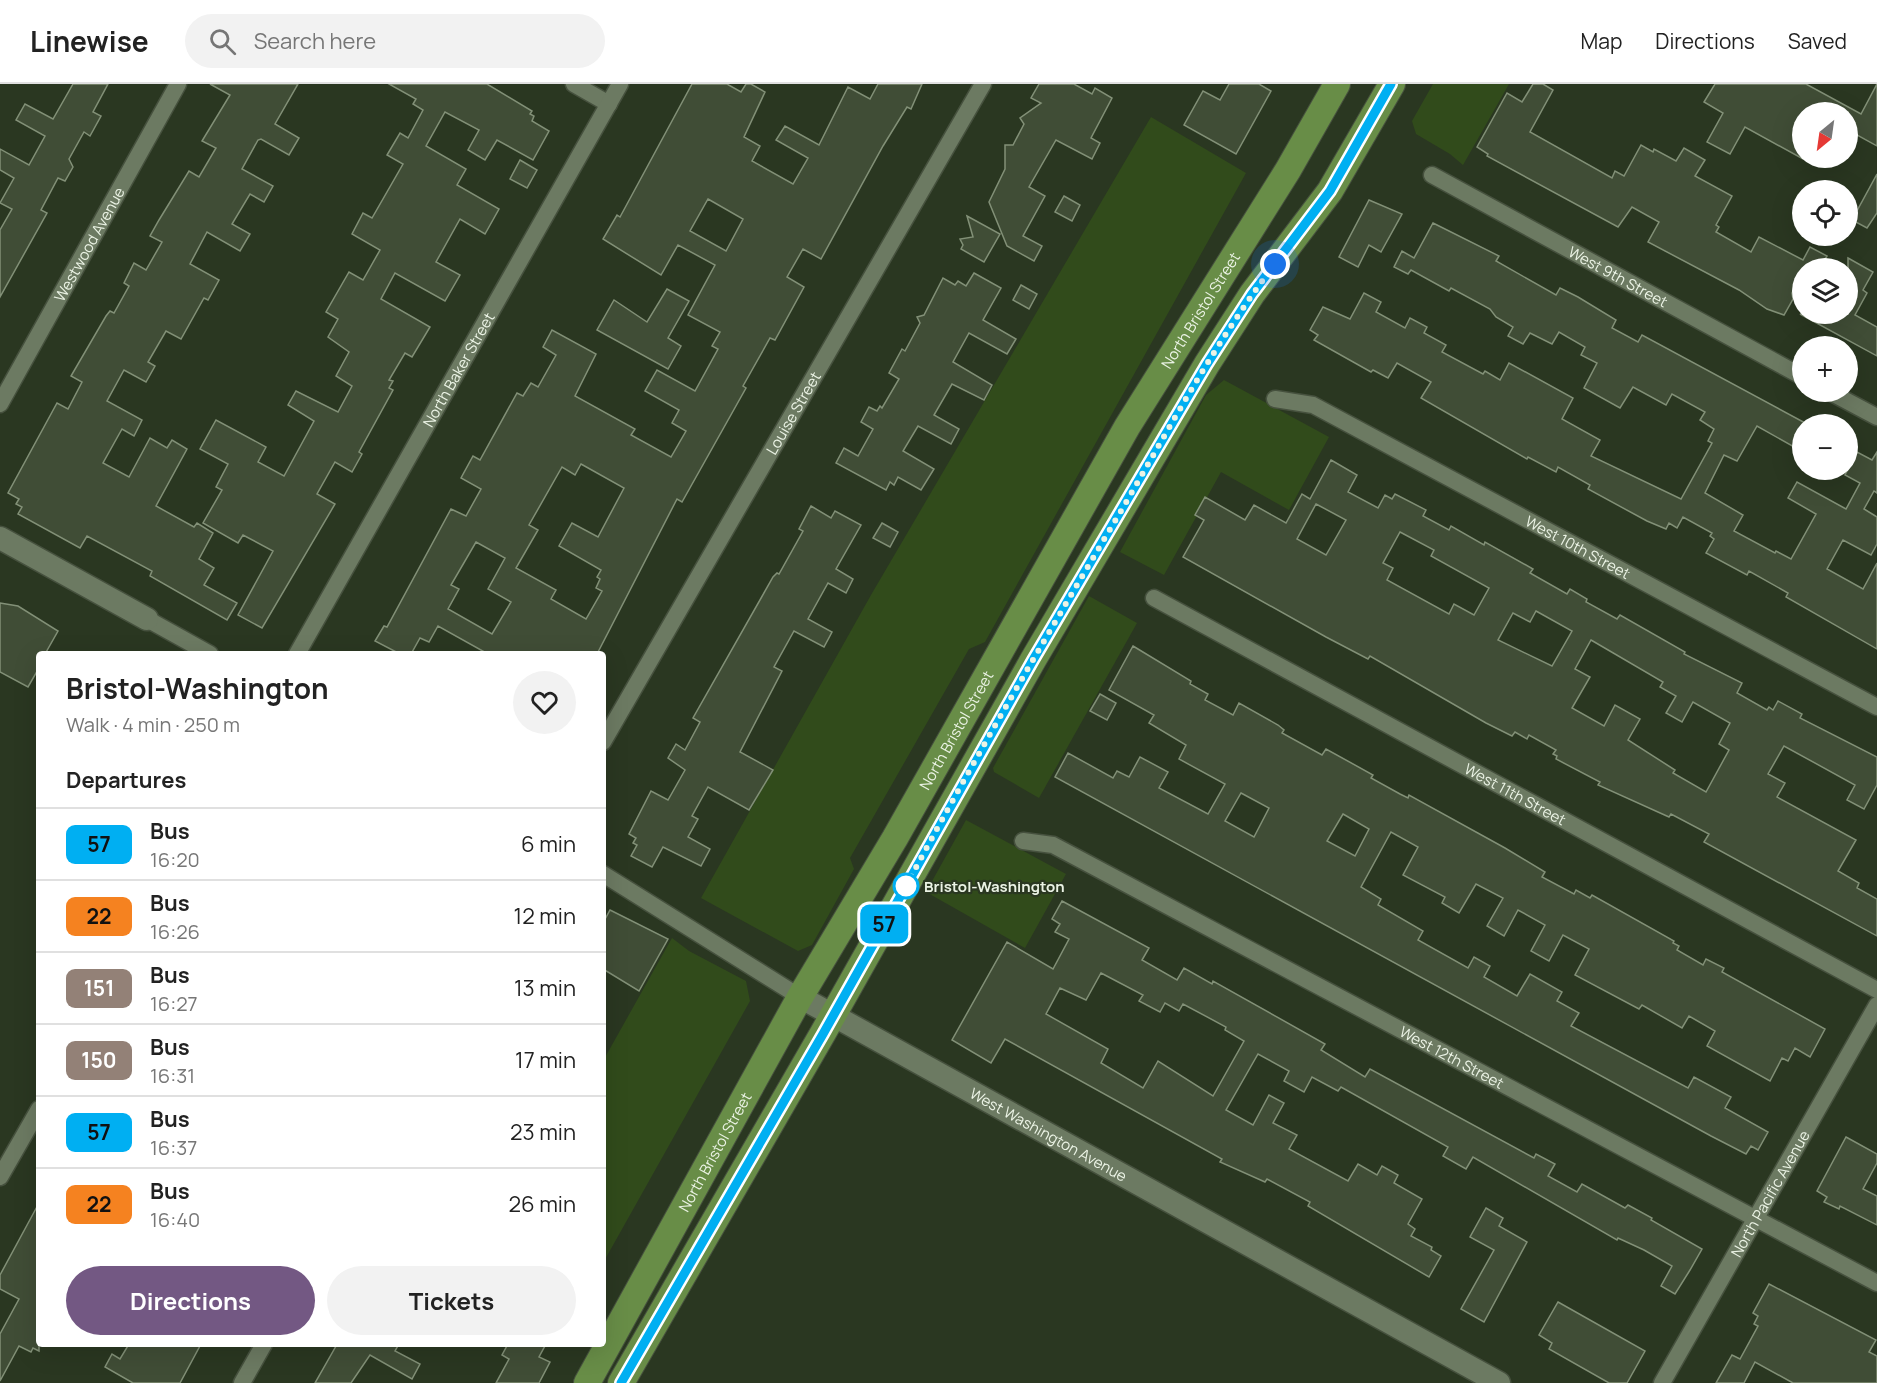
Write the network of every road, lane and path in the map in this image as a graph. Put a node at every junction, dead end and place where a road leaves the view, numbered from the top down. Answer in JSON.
{"nodes":[{"id":1,"x":178,"y":84,"type":"edge"},
{"id":2,"x":574,"y":84,"type":"edge"},
{"id":3,"x":620,"y":84,"type":"edge"},
{"id":4,"x":983,"y":84,"type":"edge"},
{"id":5,"x":1337,"y":84,"type":"edge"},
{"id":6,"x":1392,"y":84,"type":"edge"},
{"id":7,"x":609,"y":104,"type":"junction"},
{"id":8,"x":1432,"y":175,"type":"dead end"},
{"id":9,"x":1792,"y":371,"type":"edge"},
{"id":10,"x":1275,"y":399,"type":"dead end"},
{"id":11,"x":1849,"y":402,"type":"edge"},
{"id":12,"x":0,"y":404,"type":"edge"},
{"id":13,"x":1877,"y":417,"type":"edge"},
{"id":14,"x":0,"y":538,"type":"edge"},
{"id":15,"x":1154,"y":598,"type":"dead end"},
{"id":16,"x":147,"y":619,"type":"joint"},
{"id":17,"x":205,"y":651,"type":"edge"},
{"id":18,"x":299,"y":651,"type":"edge"},
{"id":19,"x":1877,"y":707,"type":"edge"},
{"id":20,"x":606,"y":737,"type":"edge"},
{"id":21,"x":1023,"y":841,"type":"dead end"},
{"id":22,"x":606,"y":876,"type":"edge"},
{"id":23,"x":1877,"y":990,"type":"edge"},
{"id":24,"x":800,"y":997,"type":"junction"},
{"id":25,"x":1877,"y":1005,"type":"edge"},
{"id":26,"x":832,"y":1016,"type":"junction"},
{"id":27,"x":36,"y":1113,"type":"edge"},
{"id":28,"x":0,"y":1177,"type":"edge"},
{"id":29,"x":1754,"y":1217,"type":"junction"},
{"id":30,"x":1877,"y":1283,"type":"edge"},
{"id":31,"x":262,"y":1347,"type":"edge"},
{"id":32,"x":242,"y":1383,"type":"edge"},
{"id":33,"x":587,"y":1383,"type":"edge"},
{"id":34,"x":621,"y":1383,"type":"edge"},
{"id":35,"x":1499,"y":1383,"type":"edge"},
{"id":36,"x":1662,"y":1383,"type":"edge"}],
"edges":[{"from":1,"to":12,"type":"street","name":"Westwood Avenue"},
{"from":2,"to":7,"type":"street"},
{"from":3,"to":7,"type":"street","name":"North Baker Street"},
{"from":4,"to":20,"type":"street","name":"Louise Street"},
{"from":5,"to":24,"type":"main road","name":"North Bristol Street"},
{"from":6,"to":26,"type":"main road"},
{"from":7,"to":18,"type":"street","name":"North Baker Street"},
{"from":8,"to":9,"type":"street","name":"West 9th Street"},
{"from":10,"to":19,"type":"street","name":"West 10th Street"},
{"from":11,"to":13,"type":"street"},
{"from":14,"to":16,"type":"street"},
{"from":15,"to":23,"type":"street","name":"West 11th Street"},
{"from":16,"to":17,"type":"street"},
{"from":21,"to":29,"type":"street","name":"West 12th Street"},
{"from":22,"to":24,"type":"street","name":"West Washington Avenue"},
{"from":24,"to":26,"type":"street","name":"West Washington Avenue"},
{"from":24,"to":33,"type":"main road","name":"North Bristol Street"},
{"from":25,"to":29,"type":"street","name":"North Pacific Avenue"},
{"from":26,"to":34,"type":"main road"},
{"from":26,"to":35,"type":"street","name":"West Washington Avenue"},
{"from":27,"to":28,"type":"street"},
{"from":29,"to":30,"type":"street","name":"West 12th Street"},
{"from":29,"to":36,"type":"street","name":"North Pacific Avenue"},
{"from":31,"to":32,"type":"street"}]}
